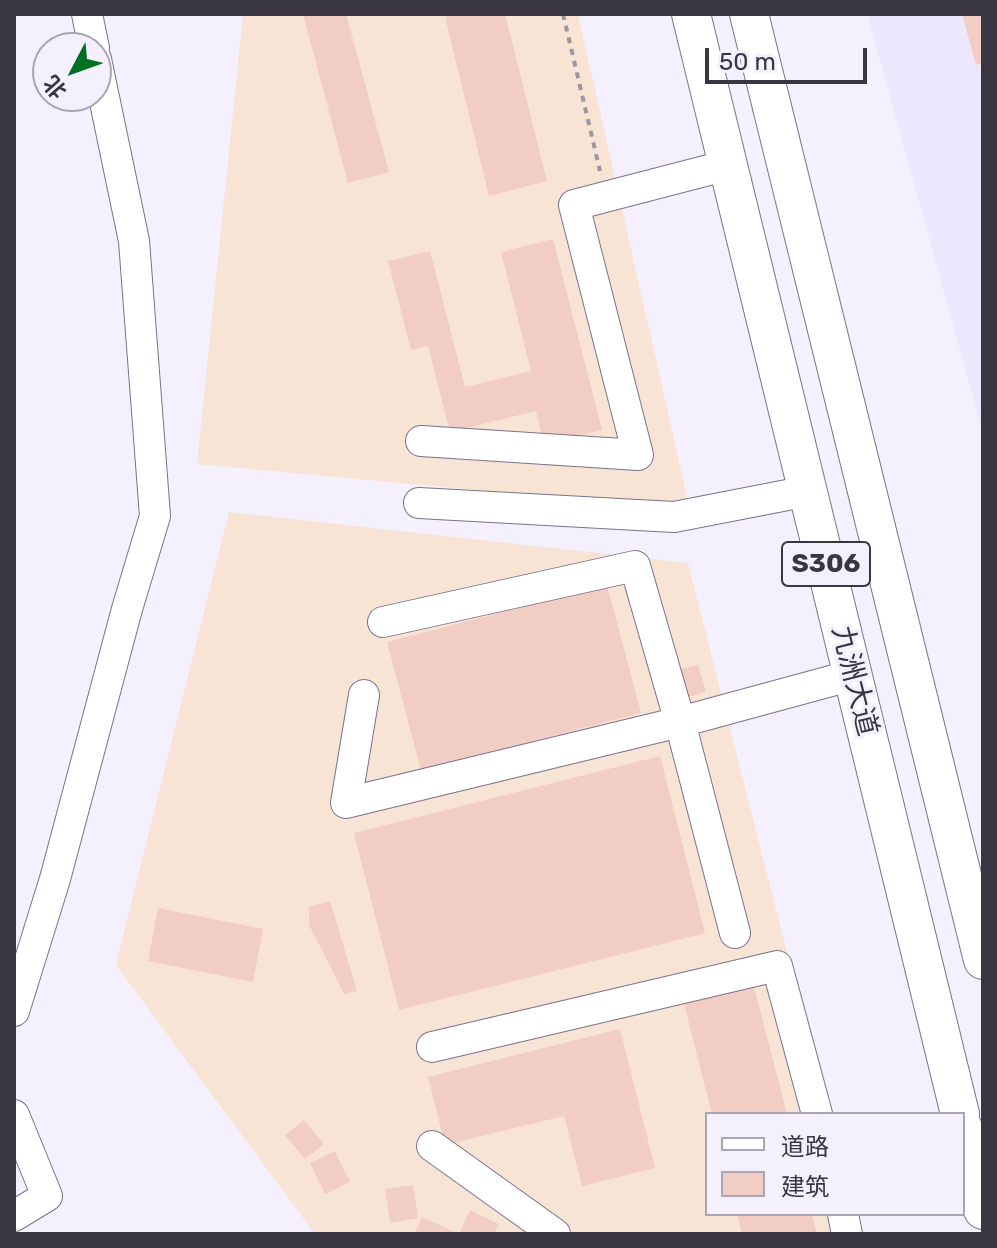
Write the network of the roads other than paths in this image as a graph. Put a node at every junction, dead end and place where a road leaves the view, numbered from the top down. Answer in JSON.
{"nodes":[{"id":1,"x":691,"y":14,"type":"edge"},
{"id":2,"x":749,"y":14,"type":"edge"},
{"id":3,"x":107,"y":112,"type":"edge"},
{"id":4,"x":728,"y":165,"type":"junction"},
{"id":5,"x":421,"y":441,"type":"dead end"},
{"id":6,"x":808,"y":491,"type":"junction"},
{"id":7,"x":419,"y":503,"type":"dead end"},
{"id":8,"x":383,"y":622,"type":"dead end"},
{"id":9,"x":853,"y":675,"type":"junction"},
{"id":10,"x":364,"y":695,"type":"dead end"},
{"id":11,"x":680,"y":722,"type":"junction"},
{"id":12,"x":976,"y":902,"type":"edge"},
{"id":13,"x":735,"y":933,"type":"dead end"},
{"id":14,"x":983,"y":960,"type":"edge"},
{"id":15,"x":14,"y":1011,"type":"edge"},
{"id":16,"x":432,"y":1047,"type":"dead end"},
{"id":17,"x":816,"y":1112,"type":"edge"},
{"id":18,"x":960,"y":1112,"type":"edge"},
{"id":19,"x":14,"y":1115,"type":"edge"},
{"id":20,"x":965,"y":1136,"type":"edge"},
{"id":21,"x":432,"y":1146,"type":"dead end"},
{"id":22,"x":983,"y":1210,"type":"edge"},
{"id":23,"x":14,"y":1216,"type":"edge"},
{"id":24,"x":555,"y":1234,"type":"edge"}],
"edges":[{"from":1,"to":4,"type":"main road","name":"九洲大道","number":"S306"},
{"from":2,"to":12,"type":"main road","name":"九洲大道","number":"S306"},
{"from":3,"to":15,"type":"street"},
{"from":4,"to":5,"type":"street"},
{"from":4,"to":6,"type":"main road","name":"九洲大道","number":"S306"},
{"from":6,"to":7,"type":"street"},
{"from":6,"to":9,"type":"main road","name":"九洲大道","number":"S306"},
{"from":8,"to":11,"type":"street"},
{"from":9,"to":11,"type":"street"},
{"from":9,"to":18,"type":"main road","name":"九洲大道","number":"S306"},
{"from":10,"to":11,"type":"street"},
{"from":11,"to":13,"type":"street"},
{"from":12,"to":14,"type":"main road","name":"九洲大道","number":"S306"},
{"from":16,"to":17,"type":"street"},
{"from":19,"to":23,"type":"street"},
{"from":20,"to":22,"type":"main road"},
{"from":21,"to":24,"type":"street"}]}
